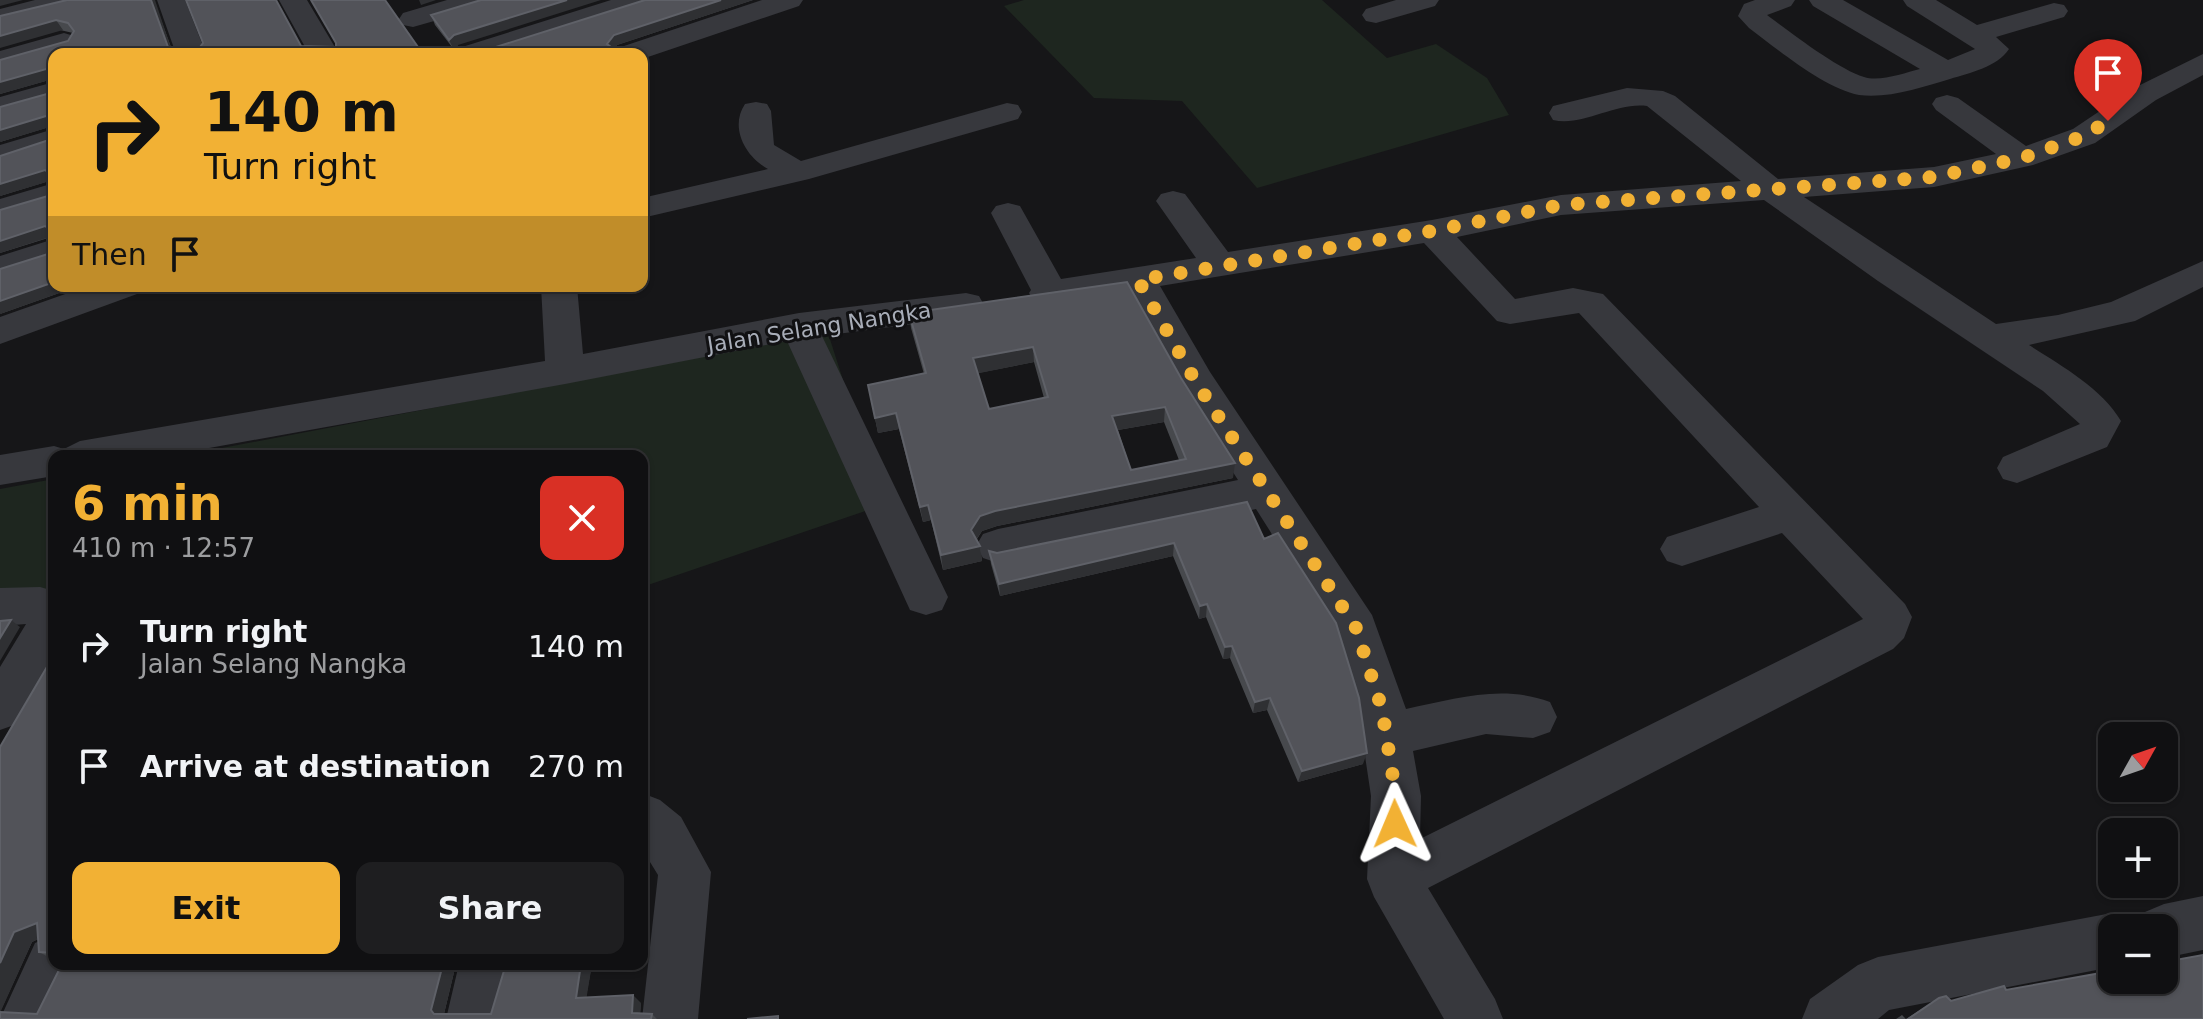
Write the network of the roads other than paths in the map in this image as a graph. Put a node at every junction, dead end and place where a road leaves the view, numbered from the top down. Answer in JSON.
{"nodes":[{"id":1,"x":171,"y":0,"type":"edge"},
{"id":2,"x":477,"y":0,"type":"edge"},
{"id":3,"x":639,"y":0,"type":"edge"},
{"id":4,"x":789,"y":0,"type":"edge"},
{"id":5,"x":1425,"y":0,"type":"edge"},
{"id":6,"x":1781,"y":0,"type":"edge"},
{"id":7,"x":1823,"y":0,"type":"edge"},
{"id":8,"x":1917,"y":0,"type":"edge"},
{"id":9,"x":56,"y":1,"type":"edge"},
{"id":10,"x":299,"y":1,"type":"edge"},
{"id":11,"x":406,"y":10,"type":"edge"},
{"id":12,"x":2054,"y":11,"type":"dead end"},
{"id":13,"x":1376,"y":15,"type":"dead end"},
{"id":14,"x":0,"y":18,"type":"edge"},
{"id":15,"x":1974,"y":35,"type":"junction"},
{"id":16,"x":430,"y":42,"type":"dead end"},
{"id":17,"x":66,"y":48,"type":"edge"},
{"id":18,"x":189,"y":48,"type":"edge"},
{"id":19,"x":321,"y":48,"type":"edge"},
{"id":20,"x":488,"y":48,"type":"edge"},
{"id":21,"x":646,"y":48,"type":"edge"},
{"id":22,"x":48,"y":51,"type":"edge"},
{"id":23,"x":0,"y":60,"type":"edge"},
{"id":24,"x":2203,"y":63,"type":"edge"},
{"id":25,"x":1943,"y":70,"type":"junction"},
{"id":26,"x":48,"y":93,"type":"edge"},
{"id":27,"x":1947,"y":104,"type":"dead end"},
{"id":28,"x":0,"y":107,"type":"edge"},
{"id":29,"x":756,"y":111,"type":"dead end"},
{"id":30,"x":1007,"y":112,"type":"dead end"},
{"id":31,"x":1564,"y":113,"type":"dead end"},
{"id":32,"x":48,"y":140,"type":"edge"},
{"id":33,"x":0,"y":155,"type":"edge"},
{"id":34,"x":2022,"y":158,"type":"junction"},
{"id":35,"x":798,"y":172,"type":"junction"},
{"id":36,"x":1772,"y":190,"type":"junction"},
{"id":37,"x":48,"y":195,"type":"edge"},
{"id":38,"x":1173,"y":201,"type":"dead end"},
{"id":39,"x":648,"y":207,"type":"edge"},
{"id":40,"x":0,"y":210,"type":"edge"},
{"id":41,"x":1008,"y":213,"type":"dead end"},
{"id":42,"x":1432,"y":231,"type":"junction"},
{"id":43,"x":48,"y":252,"type":"edge"},
{"id":44,"x":1219,"y":265,"type":"junction"},
{"id":45,"x":0,"y":268,"type":"edge"},
{"id":46,"x":2203,"y":273,"type":"edge"},
{"id":47,"x":1138,"y":280,"type":"junction"},
{"id":48,"x":107,"y":292,"type":"edge"},
{"id":49,"x":559,"y":292,"type":"edge"},
{"id":50,"x":1026,"y":297,"type":"junction"},
{"id":51,"x":799,"y":326,"type":"junction"},
{"id":52,"x":0,"y":331,"type":"edge"},
{"id":53,"x":1989,"y":338,"type":"junction"},
{"id":54,"x":565,"y":371,"type":"junction"},
{"id":55,"x":114,"y":450,"type":"edge"},
{"id":56,"x":48,"y":462,"type":"edge"},
{"id":57,"x":2017,"y":468,"type":"dead end"},
{"id":58,"x":0,"y":470,"type":"edge"},
{"id":59,"x":1265,"y":491,"type":"junction"},
{"id":60,"x":1791,"y":513,"type":"junction"},
{"id":61,"x":998,"y":546,"type":"dead end"},
{"id":62,"x":1682,"y":549,"type":"dead end"},
{"id":63,"x":926,"y":597,"type":"dead end"},
{"id":64,"x":0,"y":607,"type":"edge"},
{"id":65,"x":48,"y":611,"type":"edge"},
{"id":66,"x":48,"y":628,"type":"edge"},
{"id":67,"x":0,"y":709,"type":"edge"},
{"id":68,"x":1533,"y":717,"type":"dead end"},
{"id":69,"x":1387,"y":735,"type":"junction"},
{"id":70,"x":648,"y":822,"type":"edge"},
{"id":71,"x":1393,"y":879,"type":"junction"},
{"id":72,"x":2203,"y":923,"type":"edge"},
{"id":73,"x":2178,"y":928,"type":"edge"},
{"id":74,"x":2098,"y":943,"type":"edge"},
{"id":75,"x":50,"y":970,"type":"edge"},
{"id":76,"x":485,"y":970,"type":"edge"},
{"id":77,"x":27,"y":1019,"type":"edge"},
{"id":78,"x":474,"y":1019,"type":"edge"},
{"id":79,"x":670,"y":1019,"type":"edge"},
{"id":80,"x":1475,"y":1019,"type":"edge"},
{"id":81,"x":1830,"y":1019,"type":"edge"}],
"edges":[{"from":1,"to":18,"type":"street"},
{"from":2,"to":11,"type":"street"},
{"from":3,"to":20,"type":"street"},
{"from":4,"to":21,"type":"street"},
{"from":5,"to":13,"type":"street"},
{"from":6,"to":25,"type":"street"},
{"from":7,"to":25,"type":"street"},
{"from":8,"to":15,"type":"street"},
{"from":9,"to":14,"type":"street"},
{"from":9,"to":17,"type":"street"},
{"from":10,"to":19,"type":"street"},
{"from":11,"to":16,"type":"street"},
{"from":12,"to":15,"type":"street"},
{"from":15,"to":25,"type":"street"},
{"from":22,"to":23,"type":"street"},
{"from":24,"to":34,"type":"street","name":"Jalan Selang Nangka"},
{"from":26,"to":28,"type":"street"},
{"from":27,"to":34,"type":"street"},
{"from":29,"to":35,"type":"street"},
{"from":30,"to":35,"type":"street"},
{"from":31,"to":36,"type":"street"},
{"from":32,"to":33,"type":"street"},
{"from":34,"to":36,"type":"street","name":"Jalan Selang Nangka"},
{"from":35,"to":39,"type":"street"},
{"from":36,"to":42,"type":"street","name":"Jalan Selang Nangka"},
{"from":36,"to":53,"type":"street"},
{"from":37,"to":40,"type":"street"},
{"from":38,"to":44,"type":"street"},
{"from":41,"to":50,"type":"street"},
{"from":42,"to":44,"type":"street","name":"Jalan Selang Nangka"},
{"from":42,"to":60,"type":"street"},
{"from":43,"to":45,"type":"street"},
{"from":44,"to":47,"type":"street","name":"Jalan Selang Nangka"},
{"from":46,"to":53,"type":"street"},
{"from":47,"to":50,"type":"street","name":"Jalan Selang Nangka"},
{"from":47,"to":59,"type":"street"},
{"from":48,"to":52,"type":"street"},
{"from":49,"to":54,"type":"street"},
{"from":50,"to":51,"type":"street","name":"Jalan Selang Nangka"},
{"from":51,"to":54,"type":"street","name":"Jalan Selang Nangka"},
{"from":51,"to":63,"type":"street"},
{"from":53,"to":57,"type":"street"},
{"from":54,"to":55,"type":"street","name":"Jalan Selang Nangka"},
{"from":56,"to":58,"type":"street"},
{"from":59,"to":61,"type":"street"},
{"from":59,"to":69,"type":"street"},
{"from":60,"to":62,"type":"street"},
{"from":60,"to":71,"type":"street"},
{"from":64,"to":65,"type":"street"},
{"from":66,"to":67,"type":"street"},
{"from":68,"to":69,"type":"street"},
{"from":69,"to":71,"type":"street"},
{"from":70,"to":79,"type":"street"},
{"from":71,"to":80,"type":"street"},
{"from":72,"to":73,"type":"street"},
{"from":74,"to":81,"type":"street"},
{"from":75,"to":77,"type":"street"},
{"from":76,"to":78,"type":"street"}]}
